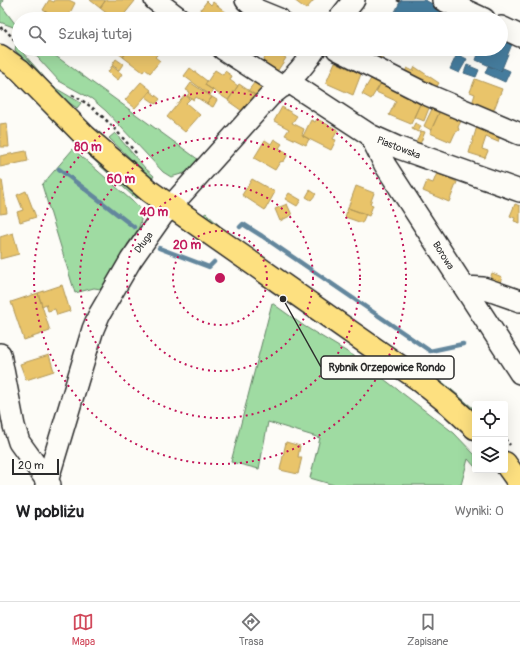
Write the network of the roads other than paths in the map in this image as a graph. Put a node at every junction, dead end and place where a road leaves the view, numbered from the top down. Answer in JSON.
{"nodes":[{"id":1,"x":156,"y":0,"type":"edge"},
{"id":2,"x":246,"y":0,"type":"edge"},
{"id":3,"x":354,"y":0,"type":"edge"},
{"id":4,"x":444,"y":0,"type":"edge"},
{"id":5,"x":171,"y":12,"type":"edge"},
{"id":6,"x":262,"y":12,"type":"edge"},
{"id":7,"x":345,"y":12,"type":"edge"},
{"id":8,"x":469,"y":12,"type":"edge"},
{"id":9,"x":508,"y":30,"type":"edge"},
{"id":10,"x":1,"y":31,"type":"edge"},
{"id":11,"x":520,"y":36,"type":"edge"},
{"id":12,"x":12,"y":54,"type":"edge"},
{"id":13,"x":0,"y":56,"type":"edge"},
{"id":14,"x":13,"y":56,"type":"edge"},
{"id":15,"x":235,"y":56,"type":"edge"},
{"id":16,"x":310,"y":56,"type":"edge"},
{"id":17,"x":351,"y":56,"type":"edge"},
{"id":18,"x":20,"y":70,"type":"junction"},
{"id":19,"x":285,"y":85,"type":"junction"},
{"id":20,"x":520,"y":134,"type":"edge"},
{"id":21,"x":370,"y":135,"type":"junction"},
{"id":22,"x":520,"y":191,"type":"edge"},
{"id":23,"x":171,"y":207,"type":"junction"},
{"id":24,"x":464,"y":287,"type":"junction"},
{"id":25,"x":520,"y":301,"type":"edge"},
{"id":26,"x":0,"y":354,"type":"edge"},
{"id":27,"x":520,"y":373,"type":"edge"},
{"id":28,"x":472,"y":425,"type":"edge"},
{"id":29,"x":7,"y":427,"type":"edge"},
{"id":30,"x":508,"y":467,"type":"edge"},
{"id":31,"x":48,"y":484,"type":"edge"},
{"id":32,"x":520,"y":484,"type":"edge"}],
"edges":[{"from":1,"to":5,"type":"street"},
{"from":2,"to":6,"type":"street"},
{"from":3,"to":7,"type":"street"},
{"from":4,"to":8,"type":"street"},
{"from":9,"to":11,"type":"street"},
{"from":10,"to":12,"type":"main road"},
{"from":13,"to":18,"type":"main road"},
{"from":14,"to":18,"type":"main road"},
{"from":15,"to":19,"type":"street","name":"Piastowska"},
{"from":16,"to":19,"type":"street","name":"Długa"},
{"from":17,"to":20,"type":"street"},
{"from":18,"to":23,"type":"main road"},
{"from":19,"to":21,"type":"street","name":"Piastowska"},
{"from":19,"to":23,"type":"street","name":"Długa"},
{"from":21,"to":22,"type":"street","name":"Piastowska"},
{"from":21,"to":24,"type":"street","name":"Borowa"},
{"from":23,"to":28,"type":"main road"},
{"from":23,"to":31,"type":"street","name":"Długa"},
{"from":24,"to":25,"type":"street"},
{"from":24,"to":27,"type":"street","name":"Borowa"},
{"from":26,"to":29,"type":"street"},
{"from":29,"to":31,"type":"street"},
{"from":30,"to":32,"type":"main road"}]}
